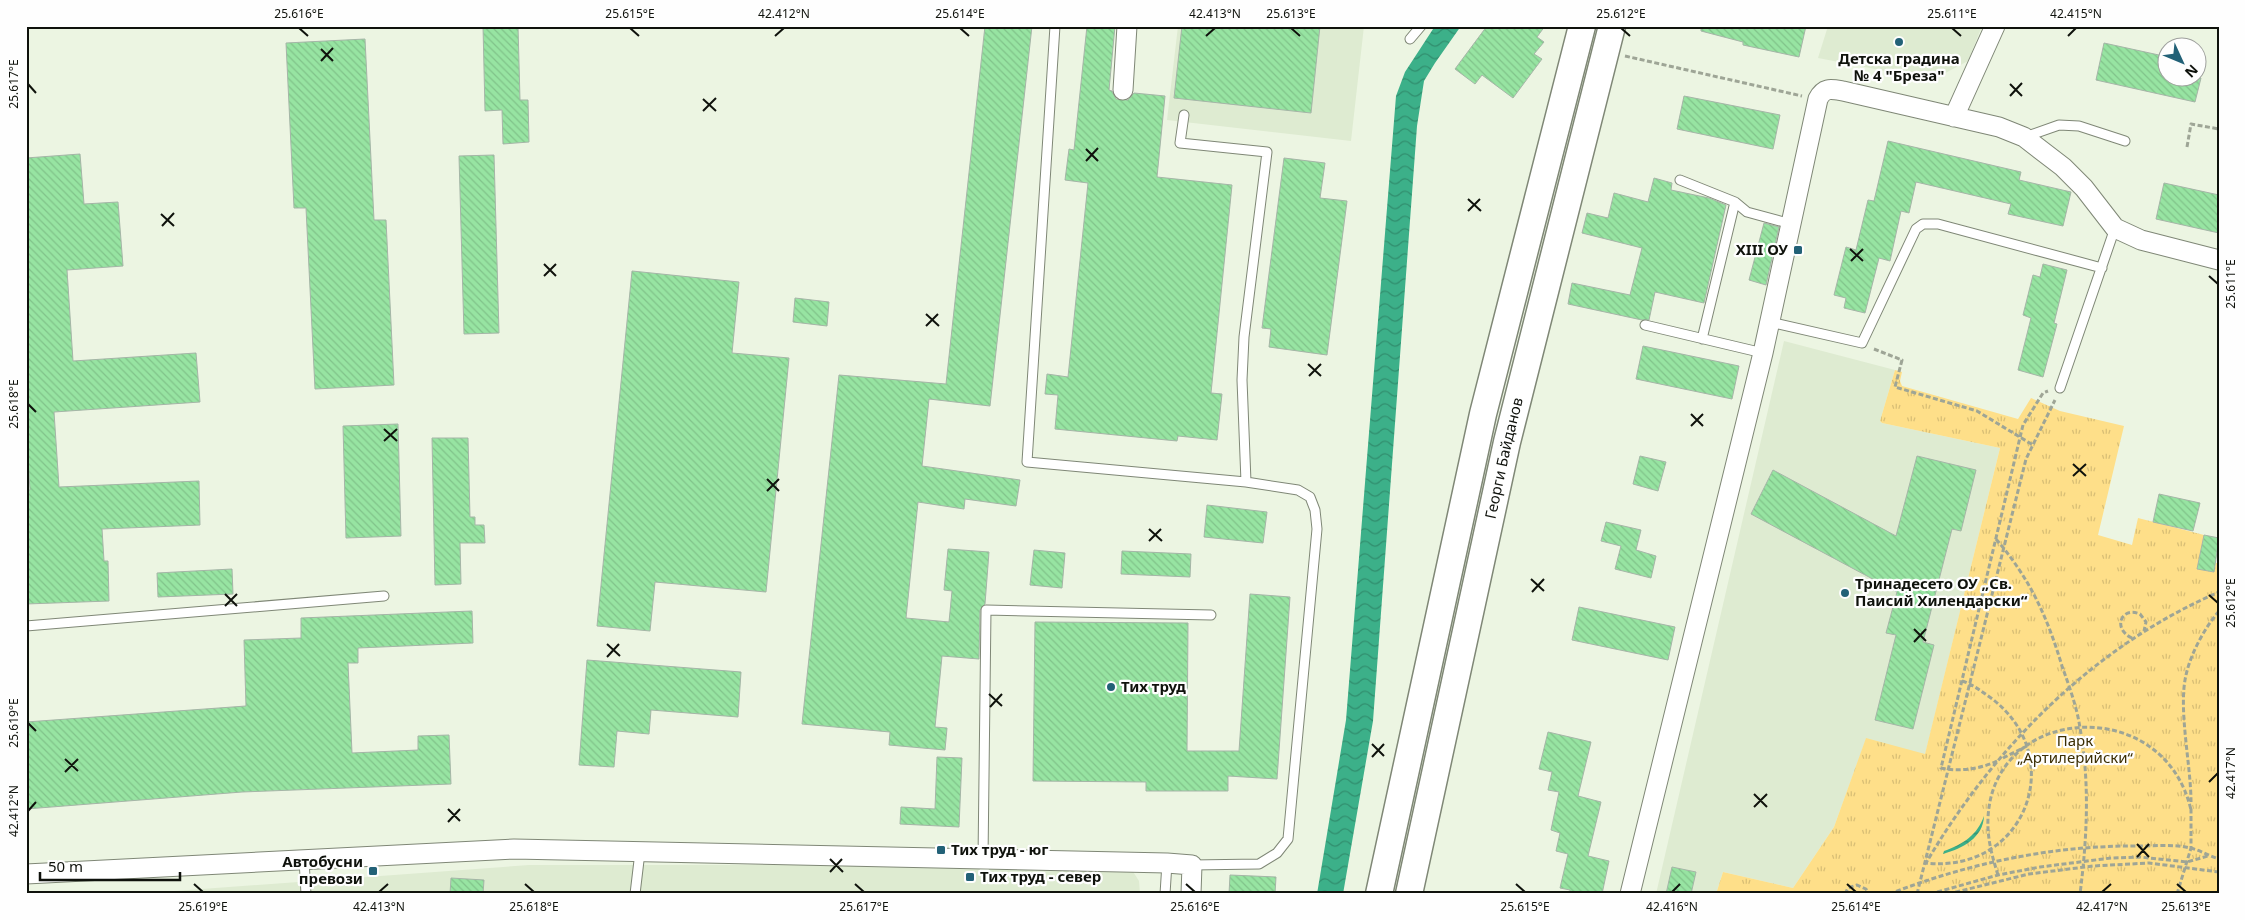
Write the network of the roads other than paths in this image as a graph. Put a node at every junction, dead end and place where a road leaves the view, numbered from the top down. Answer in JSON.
{"nodes":[{"id":1,"x":1055,"y":26,"type":"edge"},
{"id":2,"x":1127,"y":26,"type":"edge"},
{"id":3,"x":1421,"y":26,"type":"edge"},
{"id":4,"x":1582,"y":26,"type":"edge"},
{"id":5,"x":1612,"y":26,"type":"edge"},
{"id":6,"x":1995,"y":26,"type":"edge"},
{"id":7,"x":1410,"y":39,"type":"dead end"},
{"id":8,"x":1123,"y":90,"type":"dead end"},
{"id":9,"x":1184,"y":115,"type":"dead end"},
{"id":10,"x":1954,"y":117,"type":"junction"},
{"id":11,"x":2024,"y":137,"type":"junction"},
{"id":12,"x":2125,"y":141,"type":"dead end"},
{"id":13,"x":1680,"y":180,"type":"dead end"},
{"id":14,"x":1734,"y":202,"type":"junction"},
{"id":15,"x":1791,"y":224,"type":"junction"},
{"id":16,"x":2115,"y":228,"type":"junction"},
{"id":17,"x":2219,"y":260,"type":"edge"},
{"id":18,"x":2102,"y":268,"type":"junction"},
{"id":19,"x":1770,"y":322,"type":"junction"},
{"id":20,"x":1645,"y":325,"type":"dead end"},
{"id":21,"x":1702,"y":339,"type":"junction"},
{"id":22,"x":1763,"y":353,"type":"junction"},
{"id":23,"x":2060,"y":388,"type":"road end"},
{"id":24,"x":1246,"y":482,"type":"junction"},
{"id":25,"x":384,"y":596,"type":"dead end"},
{"id":26,"x":1211,"y":615,"type":"dead end"},
{"id":27,"x":26,"y":626,"type":"edge"},
{"id":28,"x":640,"y":852,"type":"junction"},
{"id":29,"x":983,"y":859,"type":"junction"},
{"id":30,"x":304,"y":860,"type":"junction"},
{"id":31,"x":1167,"y":863,"type":"junction"},
{"id":32,"x":1192,"y":865,"type":"junction"},
{"id":33,"x":26,"y":874,"type":"edge"},
{"id":34,"x":306,"y":894,"type":"edge"},
{"id":35,"x":634,"y":894,"type":"edge"},
{"id":36,"x":1165,"y":894,"type":"edge"},
{"id":37,"x":1191,"y":894,"type":"edge"},
{"id":38,"x":1379,"y":894,"type":"edge"},
{"id":39,"x":1409,"y":894,"type":"edge"},
{"id":40,"x":1630,"y":894,"type":"edge"}],
"edges":[{"from":1,"to":24,"type":"lane"},
{"from":2,"to":8,"type":"street"},
{"from":3,"to":7,"type":"lane"},
{"from":4,"to":38,"type":"main road","name":"Георги Байданов"},
{"from":5,"to":39,"type":"main road","name":"Георги Байданов"},
{"from":6,"to":10,"type":"street"},
{"from":9,"to":24,"type":"lane"},
{"from":10,"to":11,"type":"street"},
{"from":10,"to":15,"type":"street"},
{"from":11,"to":12,"type":"lane"},
{"from":11,"to":16,"type":"street"},
{"from":13,"to":14,"type":"lane"},
{"from":14,"to":15,"type":"lane"},
{"from":14,"to":21,"type":"lane"},
{"from":15,"to":19,"type":"street"},
{"from":16,"to":17,"type":"street"},
{"from":16,"to":18,"type":"lane"},
{"from":18,"to":19,"type":"lane"},
{"from":18,"to":23,"type":"lane"},
{"from":19,"to":22,"type":"street"},
{"from":20,"to":21,"type":"lane"},
{"from":21,"to":22,"type":"lane"},
{"from":22,"to":40,"type":"street"},
{"from":24,"to":32,"type":"lane"},
{"from":25,"to":27,"type":"lane"},
{"from":26,"to":29,"type":"lane"},
{"from":28,"to":29,"type":"street"},
{"from":28,"to":30,"type":"street"},
{"from":28,"to":35,"type":"lane"},
{"from":29,"to":31,"type":"street"},
{"from":30,"to":33,"type":"street"},
{"from":30,"to":34,"type":"lane"},
{"from":31,"to":32,"type":"street"},
{"from":31,"to":36,"type":"lane"},
{"from":32,"to":37,"type":"street"}]}
